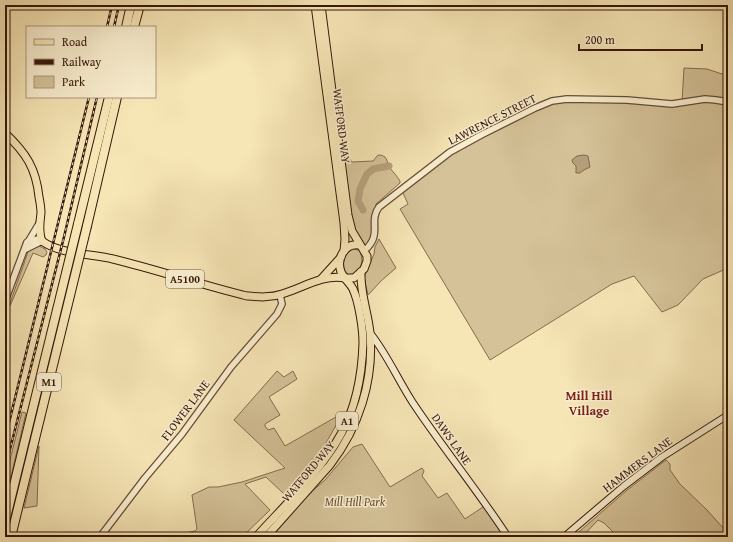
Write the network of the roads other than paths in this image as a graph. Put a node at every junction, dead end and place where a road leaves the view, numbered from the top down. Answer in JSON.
{"nodes":[{"id":1,"x":131,"y":5,"type":"edge"},
{"id":2,"x":140,"y":5,"type":"edge"},
{"id":3,"x":315,"y":5,"type":"edge"},
{"id":4,"x":321,"y":5,"type":"edge"},
{"id":5,"x":126,"y":26,"type":"edge"},
{"id":6,"x":134,"y":26,"type":"edge"},
{"id":7,"x":109,"y":98,"type":"edge"},
{"id":8,"x":118,"y":98,"type":"edge"},
{"id":9,"x":728,"y":102,"type":"edge"},
{"id":10,"x":5,"y":133,"type":"edge"},
{"id":11,"x":41,"y":213,"type":"junction"},
{"id":12,"x":40,"y":222,"type":"junction"},
{"id":13,"x":42,"y":241,"type":"junction"},
{"id":14,"x":27,"y":242,"type":"junction"},
{"id":15,"x":359,"y":245,"type":"junction"},
{"id":16,"x":26,"y":249,"type":"junction"},
{"id":17,"x":365,"y":250,"type":"junction"},
{"id":18,"x":342,"y":254,"type":"junction"},
{"id":19,"x":361,"y":272,"type":"junction"},
{"id":20,"x":345,"y":278,"type":"junction"},
{"id":21,"x":320,"y":279,"type":"junction"},
{"id":22,"x":280,"y":295,"type":"junction"},
{"id":23,"x":5,"y":301,"type":"edge"},
{"id":24,"x":370,"y":333,"type":"junction"},
{"id":25,"x":363,"y":343,"type":"junction"},
{"id":26,"x":381,"y":347,"type":"junction"},
{"id":27,"x":370,"y":350,"type":"junction"},
{"id":28,"x":728,"y":415,"type":"edge"},
{"id":29,"x":5,"y":522,"type":"edge"},
{"id":30,"x":11,"y":537,"type":"edge"},
{"id":31,"x":100,"y":537,"type":"edge"},
{"id":32,"x":256,"y":537,"type":"edge"},
{"id":33,"x":266,"y":537,"type":"edge"},
{"id":34,"x":508,"y":537,"type":"edge"},
{"id":35,"x":564,"y":537,"type":"edge"}],
"edges":[{"from":1,"to":5,"type":"highway"},
{"from":2,"to":6,"type":"highway"},
{"from":3,"to":18,"type":"main road","name":"WATFORD WAY"},
{"from":4,"to":15,"type":"main road","name":"WATFORD WAY"},
{"from":7,"to":29,"type":"highway","number":"M1","bridge":true},
{"from":8,"to":30,"type":"highway","number":"M1","bridge":true},
{"from":9,"to":17,"type":"street","name":"LAWRENCE STREET"},
{"from":10,"to":11,"type":"main road"},
{"from":11,"to":12,"type":"main road"},
{"from":11,"to":13,"type":"main road"},
{"from":12,"to":13,"type":"main road"},
{"from":12,"to":14,"type":"street"},
{"from":13,"to":14,"type":"street"},
{"from":13,"to":16,"type":"street"},
{"from":13,"to":22,"type":"main road","number":"A5100"},
{"from":14,"to":16,"type":"street"},
{"from":15,"to":17,"type":"main road"},
{"from":15,"to":18,"type":"main road"},
{"from":16,"to":23,"type":"street"},
{"from":17,"to":19,"type":"main road"},
{"from":18,"to":20,"type":"main road"},
{"from":18,"to":21,"type":"main road","number":"A5100"},
{"from":19,"to":20,"type":"main road"},
{"from":19,"to":24,"type":"main road","name":"WATFORD WAY","number":"A1"},
{"from":20,"to":21,"type":"main road","number":"A5100"},
{"from":20,"to":25,"type":"main road","name":"WATFORD WAY","number":"A1"},
{"from":21,"to":22,"type":"main road","number":"A5100"},
{"from":22,"to":31,"type":"street","name":"FLOWER LANE"},
{"from":24,"to":26,"type":"main road","name":"DAWS LANE"},
{"from":24,"to":27,"type":"main road","name":"WATFORD WAY","number":"A1"},
{"from":25,"to":27,"type":"main road"},
{"from":25,"to":32,"type":"main road","name":"WATFORD WAY","number":"A1"},
{"from":26,"to":27,"type":"main road"},
{"from":26,"to":34,"type":"main road","name":"DAWS LANE"},
{"from":27,"to":33,"type":"main road","name":"WATFORD WAY","number":"A1"},
{"from":28,"to":35,"type":"main road","name":"HAMMERS LANE"}]}
